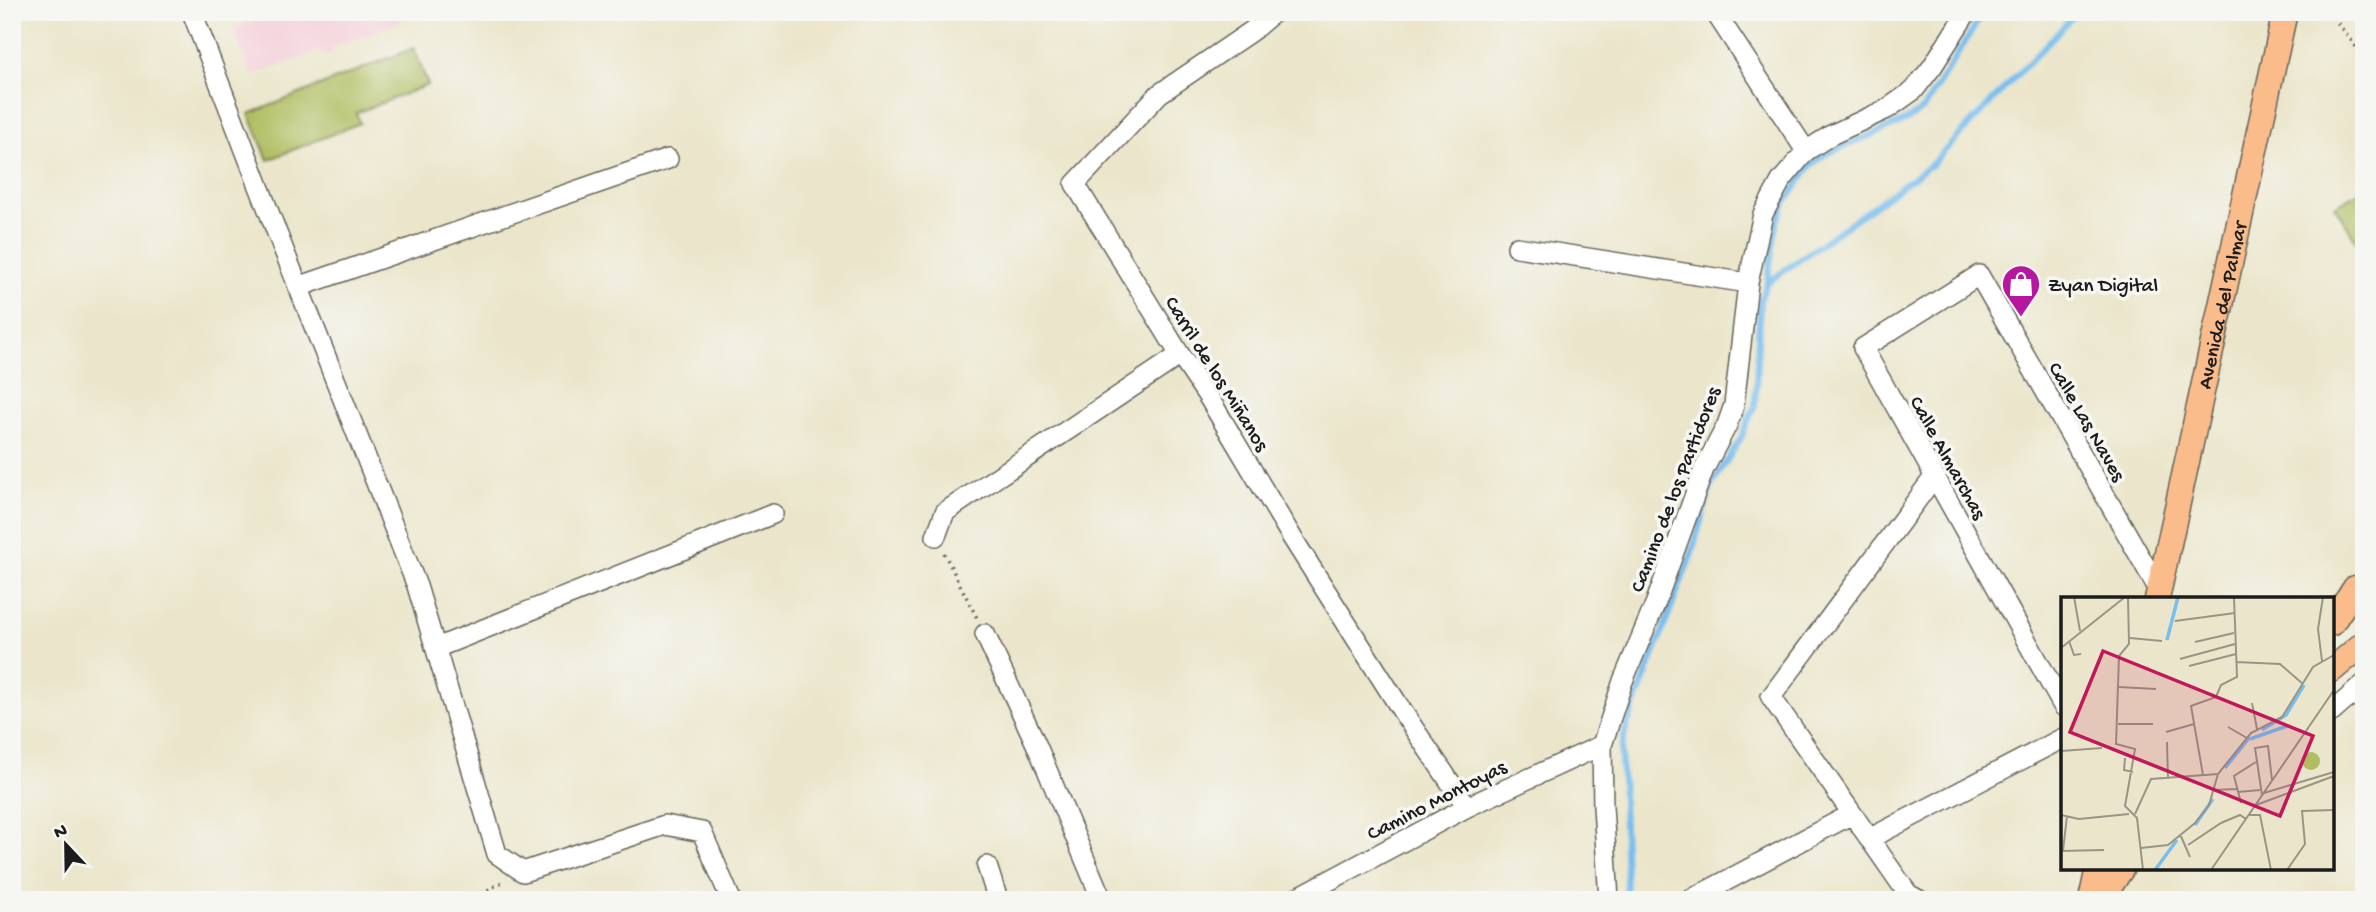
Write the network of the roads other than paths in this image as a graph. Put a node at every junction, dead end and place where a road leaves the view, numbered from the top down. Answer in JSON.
{"nodes":[{"id":1,"x":192,"y":12,"type":"edge"},
{"id":2,"x":1273,"y":12,"type":"edge"},
{"id":3,"x":1716,"y":12,"type":"edge"},
{"id":4,"x":1967,"y":12,"type":"edge"},
{"id":5,"x":2285,"y":12,"type":"edge"},
{"id":6,"x":1807,"y":151,"type":"junction"},
{"id":7,"x":668,"y":159,"type":"dead end"},
{"id":8,"x":1517,"y":247,"type":"dead end"},
{"id":9,"x":1979,"y":275,"type":"joint"},
{"id":10,"x":1748,"y":283,"type":"junction"},
{"id":11,"x":298,"y":287,"type":"junction"},
{"id":12,"x":1180,"y":355,"type":"junction"},
{"id":13,"x":1934,"y":477,"type":"junction"},
{"id":14,"x":773,"y":514,"type":"dead end"},
{"id":15,"x":936,"y":536,"type":"road end"},
{"id":16,"x":2359,"y":584,"type":"edge"},
{"id":17,"x":2158,"y":594,"type":"edge"},
{"id":18,"x":2334,"y":606,"type":"edge"},
{"id":19,"x":2334,"y":620,"type":"edge"},
{"id":20,"x":985,"y":634,"type":"road end"},
{"id":21,"x":2364,"y":643,"type":"edge"},
{"id":22,"x":436,"y":648,"type":"junction"},
{"id":23,"x":2364,"y":653,"type":"edge"},
{"id":24,"x":2334,"y":669,"type":"edge"},
{"id":25,"x":2334,"y":670,"type":"edge"},
{"id":26,"x":2364,"y":684,"type":"edge"},
{"id":27,"x":2061,"y":702,"type":"edge"},
{"id":28,"x":2334,"y":710,"type":"edge"},
{"id":29,"x":2061,"y":739,"type":"edge"},
{"id":30,"x":1602,"y":745,"type":"junction"},
{"id":31,"x":1468,"y":807,"type":"junction"},
{"id":32,"x":1852,"y":814,"type":"junction"},
{"id":33,"x":1870,"y":839,"type":"junction"},
{"id":34,"x":987,"y":866,"type":"dead end"},
{"id":35,"x":2098,"y":870,"type":"edge"},
{"id":36,"x":2121,"y":870,"type":"edge"},
{"id":37,"x":731,"y":900,"type":"edge"},
{"id":38,"x":998,"y":900,"type":"edge"},
{"id":39,"x":1102,"y":900,"type":"edge"},
{"id":40,"x":1293,"y":900,"type":"edge"},
{"id":41,"x":1609,"y":900,"type":"edge"},
{"id":42,"x":1690,"y":900,"type":"edge"},
{"id":43,"x":1919,"y":900,"type":"edge"},
{"id":44,"x":2091,"y":900,"type":"edge"},
{"id":45,"x":2101,"y":900,"type":"edge"}],
"edges":[{"from":1,"to":11,"type":"street"},
{"from":2,"to":12,"type":"street","name":"Carril de los Miñanos"},
{"from":3,"to":6,"type":"street"},
{"from":4,"to":6,"type":"street","name":"Camino de los Partidores"},
{"from":5,"to":17,"type":"main road","name":"Avenida del Palmar"},
{"from":6,"to":10,"type":"street","name":"Camino de los Partidores"},
{"from":7,"to":11,"type":"street"},
{"from":8,"to":10,"type":"street"},
{"from":9,"to":13,"type":"street","name":"Calle Almarchas"},
{"from":9,"to":17,"type":"street","name":"Calle Las Naves"},
{"from":10,"to":30,"type":"street","name":"Camino de los Partidores"},
{"from":11,"to":22,"type":"street"},
{"from":12,"to":15,"type":"street"},
{"from":12,"to":31,"type":"street","name":"Carril de los Miñanos"},
{"from":13,"to":27,"type":"street","name":"Calle Almarchas"},
{"from":13,"to":32,"type":"street"},
{"from":14,"to":22,"type":"street"},
{"from":16,"to":18,"type":"main road"},
{"from":16,"to":19,"type":"main road"},
{"from":20,"to":39,"type":"street"},
{"from":21,"to":24,"type":"main road"},
{"from":22,"to":37,"type":"street"},
{"from":23,"to":25,"type":"street"},
{"from":26,"to":28,"type":"street"},
{"from":29,"to":33,"type":"street"},
{"from":30,"to":31,"type":"street","name":"Camino Montoyas"},
{"from":30,"to":41,"type":"street","name":"Camino de los Partidores"},
{"from":31,"to":40,"type":"street","name":"Camino Montoyas"},
{"from":32,"to":33,"type":"street"},
{"from":32,"to":42,"type":"street"},
{"from":33,"to":43,"type":"street"},
{"from":34,"to":38,"type":"street"},
{"from":35,"to":44,"type":"main road"},
{"from":36,"to":45,"type":"main road"}]}
